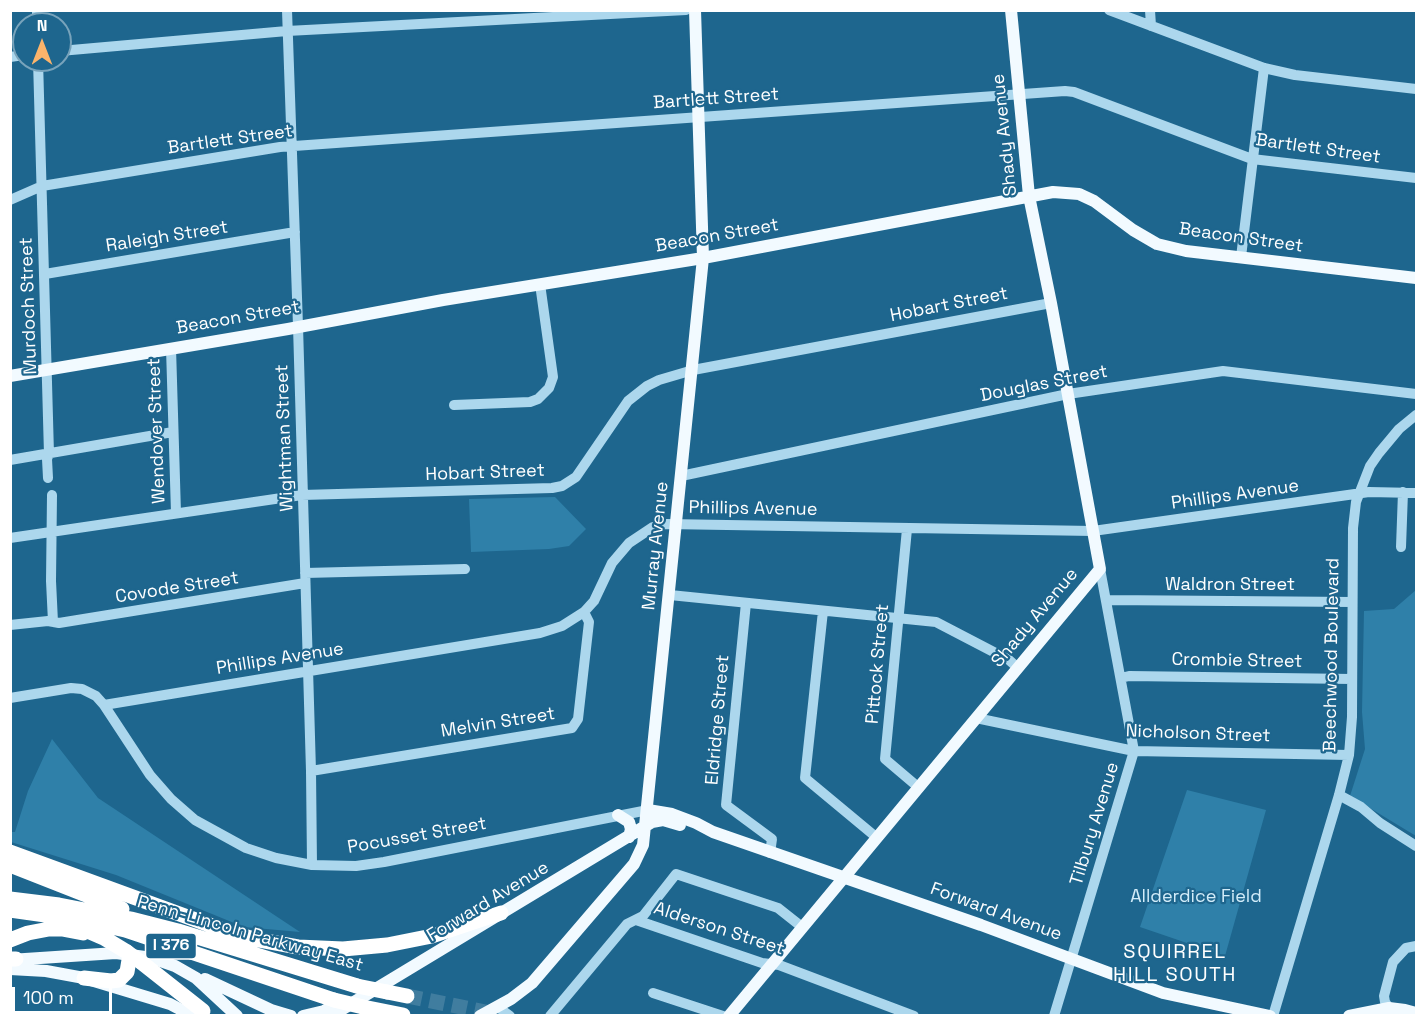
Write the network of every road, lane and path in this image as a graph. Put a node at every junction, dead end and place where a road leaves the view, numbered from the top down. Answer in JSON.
{"nodes":[{"id":1,"x":287,"y":10,"type":"edge"},
{"id":2,"x":686,"y":10,"type":"edge"},
{"id":3,"x":695,"y":10,"type":"edge"},
{"id":4,"x":1011,"y":10,"type":"edge"},
{"id":5,"x":1109,"y":10,"type":"edge"},
{"id":6,"x":1150,"y":10,"type":"edge"},
{"id":7,"x":1151,"y":26,"type":"junction"},
{"id":8,"x":287,"y":31,"type":"junction"},
{"id":9,"x":72,"y":50,"type":"edge"},
{"id":10,"x":1264,"y":68,"type":"junction"},
{"id":11,"x":38,"y":72,"type":"edge"},
{"id":12,"x":1416,"y":89,"type":"edge"},
{"id":13,"x":1019,"y":93,"type":"junction"},
{"id":14,"x":699,"y":117,"type":"junction"},
{"id":15,"x":292,"y":146,"type":"junction"},
{"id":16,"x":1252,"y":159,"type":"junction"},
{"id":17,"x":1416,"y":178,"type":"edge"},
{"id":18,"x":42,"y":186,"type":"junction"},
{"id":19,"x":1029,"y":196,"type":"junction"},
{"id":20,"x":10,"y":200,"type":"edge"},
{"id":21,"x":295,"y":232,"type":"junction"},
{"id":22,"x":1241,"y":257,"type":"junction"},
{"id":23,"x":703,"y":258,"type":"junction"},
{"id":24,"x":45,"y":274,"type":"junction"},
{"id":25,"x":1416,"y":278,"type":"edge"},
{"id":26,"x":540,"y":284,"type":"junction"},
{"id":27,"x":1051,"y":303,"type":"junction"},
{"id":28,"x":298,"y":326,"type":"junction"},
{"id":29,"x":171,"y":348,"type":"junction"},
{"id":30,"x":47,"y":369,"type":"junction"},
{"id":31,"x":693,"y":370,"type":"junction"},
{"id":32,"x":10,"y":376,"type":"edge"},
{"id":33,"x":1068,"y":394,"type":"junction"},
{"id":34,"x":1416,"y":394,"type":"edge"},
{"id":35,"x":454,"y":405,"type":"dead end"},
{"id":36,"x":1416,"y":415,"type":"edge"},
{"id":37,"x":173,"y":432,"type":"junction"},
{"id":38,"x":49,"y":454,"type":"junction"},
{"id":39,"x":10,"y":460,"type":"edge"},
{"id":40,"x":681,"y":476,"type":"junction"},
{"id":41,"x":48,"y":478,"type":"dead end"},
{"id":42,"x":1403,"y":492,"type":"junction"},
{"id":43,"x":1416,"y":493,"type":"edge"},
{"id":44,"x":1358,"y":494,"type":"junction"},
{"id":45,"x":52,"y":495,"type":"dead end"},
{"id":46,"x":302,"y":495,"type":"junction"},
{"id":47,"x":176,"y":513,"type":"junction"},
{"id":48,"x":676,"y":524,"type":"junction"},
{"id":49,"x":907,"y":529,"type":"junction"},
{"id":50,"x":52,"y":531,"type":"junction"},
{"id":51,"x":1093,"y":531,"type":"junction"},
{"id":52,"x":10,"y":538,"type":"edge"},
{"id":53,"x":1401,"y":547,"type":"dead end"},
{"id":54,"x":465,"y":568,"type":"dead end"},
{"id":55,"x":1100,"y":569,"type":"junction"},
{"id":56,"x":305,"y":578,"type":"junction"},
{"id":57,"x":670,"y":595,"type":"junction"},
{"id":58,"x":1107,"y":600,"type":"junction"},
{"id":59,"x":1352,"y":602,"type":"junction"},
{"id":60,"x":746,"y":603,"type":"junction"},
{"id":61,"x":823,"y":611,"type":"junction"},
{"id":62,"x":584,"y":612,"type":"junction"},
{"id":63,"x":898,"y":619,"type":"junction"},
{"id":64,"x":53,"y":622,"type":"junction"},
{"id":65,"x":10,"y":625,"type":"edge"},
{"id":66,"x":1017,"y":668,"type":"junction"},
{"id":67,"x":308,"y":671,"type":"junction"},
{"id":68,"x":1121,"y":678,"type":"junction"},
{"id":69,"x":1352,"y":679,"type":"junction"},
{"id":70,"x":10,"y":698,"type":"edge"},
{"id":71,"x":104,"y":705,"type":"junction"},
{"id":72,"x":976,"y":718,"type":"junction"},
{"id":73,"x":1134,"y":751,"type":"junction"},
{"id":74,"x":1349,"y":754,"type":"junction"},
{"id":75,"x":311,"y":771,"type":"junction"},
{"id":76,"x":918,"y":787,"type":"junction"},
{"id":77,"x":1339,"y":795,"type":"junction"},
{"id":78,"x":656,"y":814,"type":"junction"},
{"id":79,"x":618,"y":815,"type":"junction"},
{"id":80,"x":646,"y":826,"type":"junction"},
{"id":81,"x":629,"y":837,"type":"junction"},
{"id":82,"x":876,"y":837,"type":"junction"},
{"id":83,"x":1416,"y":846,"type":"edge"},
{"id":84,"x":10,"y":852,"type":"edge"},
{"id":85,"x":770,"y":853,"type":"junction"},
{"id":86,"x":10,"y":865,"type":"edge"},
{"id":87,"x":312,"y":865,"type":"junction"},
{"id":88,"x":842,"y":878,"type":"junction"},
{"id":89,"x":10,"y":899,"type":"edge"},
{"id":90,"x":10,"y":910,"type":"edge"},
{"id":91,"x":34,"y":912,"type":"junction"},
{"id":92,"x":501,"y":913,"type":"junction"},
{"id":93,"x":636,"y":920,"type":"junction"},
{"id":94,"x":802,"y":927,"type":"junction"},
{"id":95,"x":178,"y":931,"type":"junction"},
{"id":96,"x":105,"y":938,"type":"junction"},
{"id":97,"x":10,"y":940,"type":"edge"},
{"id":98,"x":1416,"y":946,"type":"edge"},
{"id":99,"x":132,"y":958,"type":"junction"},
{"id":100,"x":1071,"y":959,"type":"junction"},
{"id":101,"x":12,"y":962,"type":"edge"},
{"id":102,"x":771,"y":964,"type":"junction"},
{"id":103,"x":186,"y":971,"type":"junction"},
{"id":104,"x":84,"y":978,"type":"junction"},
{"id":105,"x":652,"y":993,"type":"dead end"},
{"id":106,"x":407,"y":996,"type":"tunnel mouth"},
{"id":107,"x":498,"y":1007,"type":"junction"},
{"id":108,"x":1391,"y":1012,"type":"edge"},
{"id":109,"x":1416,"y":1013,"type":"edge"},
{"id":110,"x":202,"y":1014,"type":"edge"},
{"id":111,"x":403,"y":1015,"type":"tunnel mouth"},
{"id":112,"x":237,"y":1016,"type":"edge"},
{"id":113,"x":291,"y":1016,"type":"edge"},
{"id":114,"x":303,"y":1016,"type":"edge"},
{"id":115,"x":331,"y":1016,"type":"edge"},
{"id":116,"x":480,"y":1016,"type":"edge"},
{"id":117,"x":510,"y":1016,"type":"edge"},
{"id":118,"x":550,"y":1016,"type":"edge"},
{"id":119,"x":723,"y":1016,"type":"edge"},
{"id":120,"x":729,"y":1016,"type":"edge"},
{"id":121,"x":914,"y":1016,"type":"edge"},
{"id":122,"x":1054,"y":1016,"type":"edge"},
{"id":123,"x":1272,"y":1016,"type":"edge"},
{"id":124,"x":1349,"y":1016,"type":"edge"}],
"edges":[{"from":1,"to":8,"type":"street","name":"Wightman Street"},
{"from":2,"to":8,"type":"street"},
{"from":3,"to":14,"type":"main road","name":"Murray Avenue"},
{"from":4,"to":13,"type":"main road","name":"Shady Avenue"},
{"from":5,"to":7,"type":"street"},
{"from":6,"to":7,"type":"street"},
{"from":7,"to":10,"type":"street"},
{"from":8,"to":9,"type":"street"},
{"from":8,"to":15,"type":"street","name":"Wightman Street"},
{"from":10,"to":12,"type":"street"},
{"from":10,"to":16,"type":"street"},
{"from":11,"to":18,"type":"street","name":"Murdoch Street"},
{"from":13,"to":14,"type":"street","name":"Bartlett Street"},
{"from":13,"to":16,"type":"street","name":"Bartlett Street"},
{"from":13,"to":19,"type":"main road","name":"Shady Avenue"},
{"from":14,"to":15,"type":"street","name":"Bartlett Street"},
{"from":14,"to":23,"type":"main road","name":"Murray Avenue"},
{"from":15,"to":18,"type":"street","name":"Bartlett Street"},
{"from":15,"to":21,"type":"street","name":"Wightman Street"},
{"from":16,"to":17,"type":"street","name":"Bartlett Street"},
{"from":16,"to":22,"type":"street"},
{"from":18,"to":20,"type":"street","name":"Bartlett Street"},
{"from":18,"to":24,"type":"street","name":"Murdoch Street"},
{"from":19,"to":22,"type":"main road","name":"Beacon Street"},
{"from":19,"to":23,"type":"main road","name":"Beacon Street"},
{"from":19,"to":27,"type":"main road","name":"Shady Avenue"},
{"from":21,"to":24,"type":"street","name":"Raleigh Street"},
{"from":21,"to":28,"type":"street","name":"Wightman Street"},
{"from":22,"to":25,"type":"main road","name":"Beacon Street"},
{"from":23,"to":26,"type":"main road","name":"Beacon Street"},
{"from":23,"to":31,"type":"main road","name":"Murray Avenue"},
{"from":24,"to":30,"type":"street","name":"Murdoch Street"},
{"from":26,"to":28,"type":"main road","name":"Beacon Street"},
{"from":26,"to":35,"type":"street"},
{"from":27,"to":31,"type":"street","name":"Hobart Street"},
{"from":27,"to":33,"type":"main road","name":"Shady Avenue"},
{"from":28,"to":29,"type":"main road","name":"Beacon Street"},
{"from":28,"to":46,"type":"street","name":"Wightman Street"},
{"from":29,"to":30,"type":"main road","name":"Beacon Street"},
{"from":29,"to":37,"type":"street","name":"Wendover Street"},
{"from":30,"to":32,"type":"main road","name":"Beacon Street"},
{"from":30,"to":38,"type":"street","name":"Murdoch Street"},
{"from":31,"to":40,"type":"main road","name":"Murray Avenue"},
{"from":31,"to":46,"type":"street","name":"Hobart Street"},
{"from":33,"to":34,"type":"street","name":"Douglas Street"},
{"from":33,"to":40,"type":"street","name":"Douglas Street"},
{"from":33,"to":51,"type":"main road","name":"Shady Avenue"},
{"from":36,"to":44,"type":"street","name":"Beechwood Boulevard"},
{"from":37,"to":38,"type":"street"},
{"from":37,"to":47,"type":"street","name":"Wendover Street"},
{"from":38,"to":39,"type":"street"},
{"from":38,"to":41,"type":"street","name":"Murdoch Street"},
{"from":40,"to":48,"type":"main road","name":"Murray Avenue"},
{"from":42,"to":43,"type":"street","name":"Phillips Avenue"},
{"from":42,"to":44,"type":"street","name":"Phillips Avenue"},
{"from":42,"to":53,"type":"street"},
{"from":44,"to":51,"type":"street","name":"Phillips Avenue"},
{"from":44,"to":59,"type":"street","name":"Beechwood Boulevard"},
{"from":45,"to":50,"type":"street"},
{"from":46,"to":47,"type":"street","name":"Hobart Street"},
{"from":46,"to":56,"type":"street","name":"Wightman Street"},
{"from":47,"to":50,"type":"street","name":"Hobart Street"},
{"from":48,"to":49,"type":"street","name":"Phillips Avenue"},
{"from":48,"to":57,"type":"main road","name":"Murray Avenue"},
{"from":48,"to":62,"type":"street","name":"Phillips Avenue"},
{"from":49,"to":51,"type":"street","name":"Phillips Avenue"},
{"from":49,"to":63,"type":"street","name":"Pittock Street"},
{"from":50,"to":52,"type":"street","name":"Hobart Street"},
{"from":50,"to":64,"type":"street"},
{"from":51,"to":55,"type":"main road","name":"Shady Avenue"},
{"from":54,"to":56,"type":"street","name":"Covode Street"},
{"from":55,"to":58,"type":"street","name":"Tilbury Avenue"},
{"from":55,"to":66,"type":"main road","name":"Shady Avenue"},
{"from":56,"to":64,"type":"street","name":"Covode Street"},
{"from":56,"to":67,"type":"street","name":"Wightman Street"},
{"from":57,"to":60,"type":"street"},
{"from":57,"to":78,"type":"main road","name":"Murray Avenue"},
{"from":58,"to":59,"type":"street","name":"Waldron Street"},
{"from":58,"to":68,"type":"street","name":"Tilbury Avenue"},
{"from":59,"to":69,"type":"street","name":"Beechwood Boulevard"},
{"from":60,"to":61,"type":"street"},
{"from":60,"to":85,"type":"street","name":"Eldridge Street"},
{"from":61,"to":63,"type":"street"},
{"from":61,"to":82,"type":"street"},
{"from":62,"to":67,"type":"street","name":"Phillips Avenue"},
{"from":62,"to":75,"type":"street","name":"Melvin Street"},
{"from":63,"to":66,"type":"street"},
{"from":63,"to":76,"type":"street","name":"Pittock Street"},
{"from":64,"to":65,"type":"street","name":"Covode Street"},
{"from":66,"to":72,"type":"main road","name":"Shady Avenue"},
{"from":67,"to":71,"type":"street","name":"Phillips Avenue"},
{"from":67,"to":75,"type":"street","name":"Wightman Street"},
{"from":68,"to":69,"type":"street","name":"Crombie Street"},
{"from":68,"to":73,"type":"street","name":"Tilbury Avenue"},
{"from":69,"to":74,"type":"street","name":"Beechwood Boulevard"},
{"from":70,"to":71,"type":"street","name":"Pocusset Street"},
{"from":71,"to":87,"type":"street","name":"Pocusset Street"},
{"from":72,"to":73,"type":"street","name":"Nicholson Street"},
{"from":72,"to":76,"type":"main road","name":"Shady Avenue"},
{"from":73,"to":74,"type":"street","name":"Nicholson Street"},
{"from":73,"to":100,"type":"street","name":"Tilbury Avenue"},
{"from":74,"to":77,"type":"street","name":"Beechwood Boulevard"},
{"from":75,"to":87,"type":"street","name":"Wightman Street"},
{"from":76,"to":82,"type":"main road","name":"Shady Avenue"},
{"from":77,"to":83,"type":"street"},
{"from":77,"to":123,"type":"street","name":"Beechwood Boulevard"},
{"from":78,"to":79,"type":"street","name":"Pocusset Street"},
{"from":78,"to":80,"type":"main road","name":"Forward Avenue"},
{"from":78,"to":85,"type":"main road","name":"Forward Avenue"},
{"from":79,"to":81,"type":"main road"},
{"from":79,"to":87,"type":"street","name":"Pocusset Street"},
{"from":80,"to":81,"type":"main road","name":"Forward Avenue"},
{"from":80,"to":107,"type":"main road"},
{"from":81,"to":92,"type":"main road","name":"Forward Avenue"},
{"from":82,"to":88,"type":"main road","name":"Shady Avenue"},
{"from":84,"to":92,"type":"highway"},
{"from":85,"to":88,"type":"main road","name":"Forward Avenue"},
{"from":86,"to":95,"type":"highway"},
{"from":88,"to":94,"type":"main road","name":"Shady Avenue"},
{"from":88,"to":100,"type":"main road","name":"Forward Avenue"},
{"from":89,"to":95,"type":"highway","name":"Penn-Lincoln Parkway East","number":"I 376"},
{"from":90,"to":91,"type":"highway","name":"Penn-Lincoln Parkway East","number":"I 376"},
{"from":91,"to":96,"type":"highway"},
{"from":91,"to":111,"type":"highway","name":"Penn-Lincoln Parkway East","number":"I 376","bridge":true},
{"from":92,"to":114,"type":"main road"},
{"from":92,"to":115,"type":"main road","name":"Forward Avenue"},
{"from":93,"to":94,"type":"street"},
{"from":93,"to":102,"type":"street","name":"Alderson Street"},
{"from":93,"to":118,"type":"street","name":"Alderson Street"},
{"from":94,"to":102,"type":"main road","name":"Shady Avenue"},
{"from":95,"to":106,"type":"highway","name":"Penn-Lincoln Parkway East","number":"I 376","bridge":true},
{"from":96,"to":97,"type":"highway"},
{"from":96,"to":99,"type":"highway"},
{"from":98,"to":108,"type":"street"},
{"from":99,"to":104,"type":"highway"},
{"from":99,"to":110,"type":"highway"},
{"from":100,"to":122,"type":"street","name":"Tilbury Avenue"},
{"from":100,"to":123,"type":"main road","name":"Forward Avenue"},
{"from":101,"to":103,"type":"main road"},
{"from":101,"to":104,"type":"main road"},
{"from":102,"to":120,"type":"main road","name":"Shady Avenue"},
{"from":102,"to":121,"type":"street","name":"Alderson Street"},
{"from":103,"to":112,"type":"main road"},
{"from":103,"to":113,"type":"main road"},
{"from":104,"to":110,"type":"main road"},
{"from":105,"to":119,"type":"street"},
{"from":107,"to":116,"type":"main road"},
{"from":107,"to":117,"type":"street"},
{"from":108,"to":109,"type":"main road"},
{"from":108,"to":124,"type":"main road"}]}
